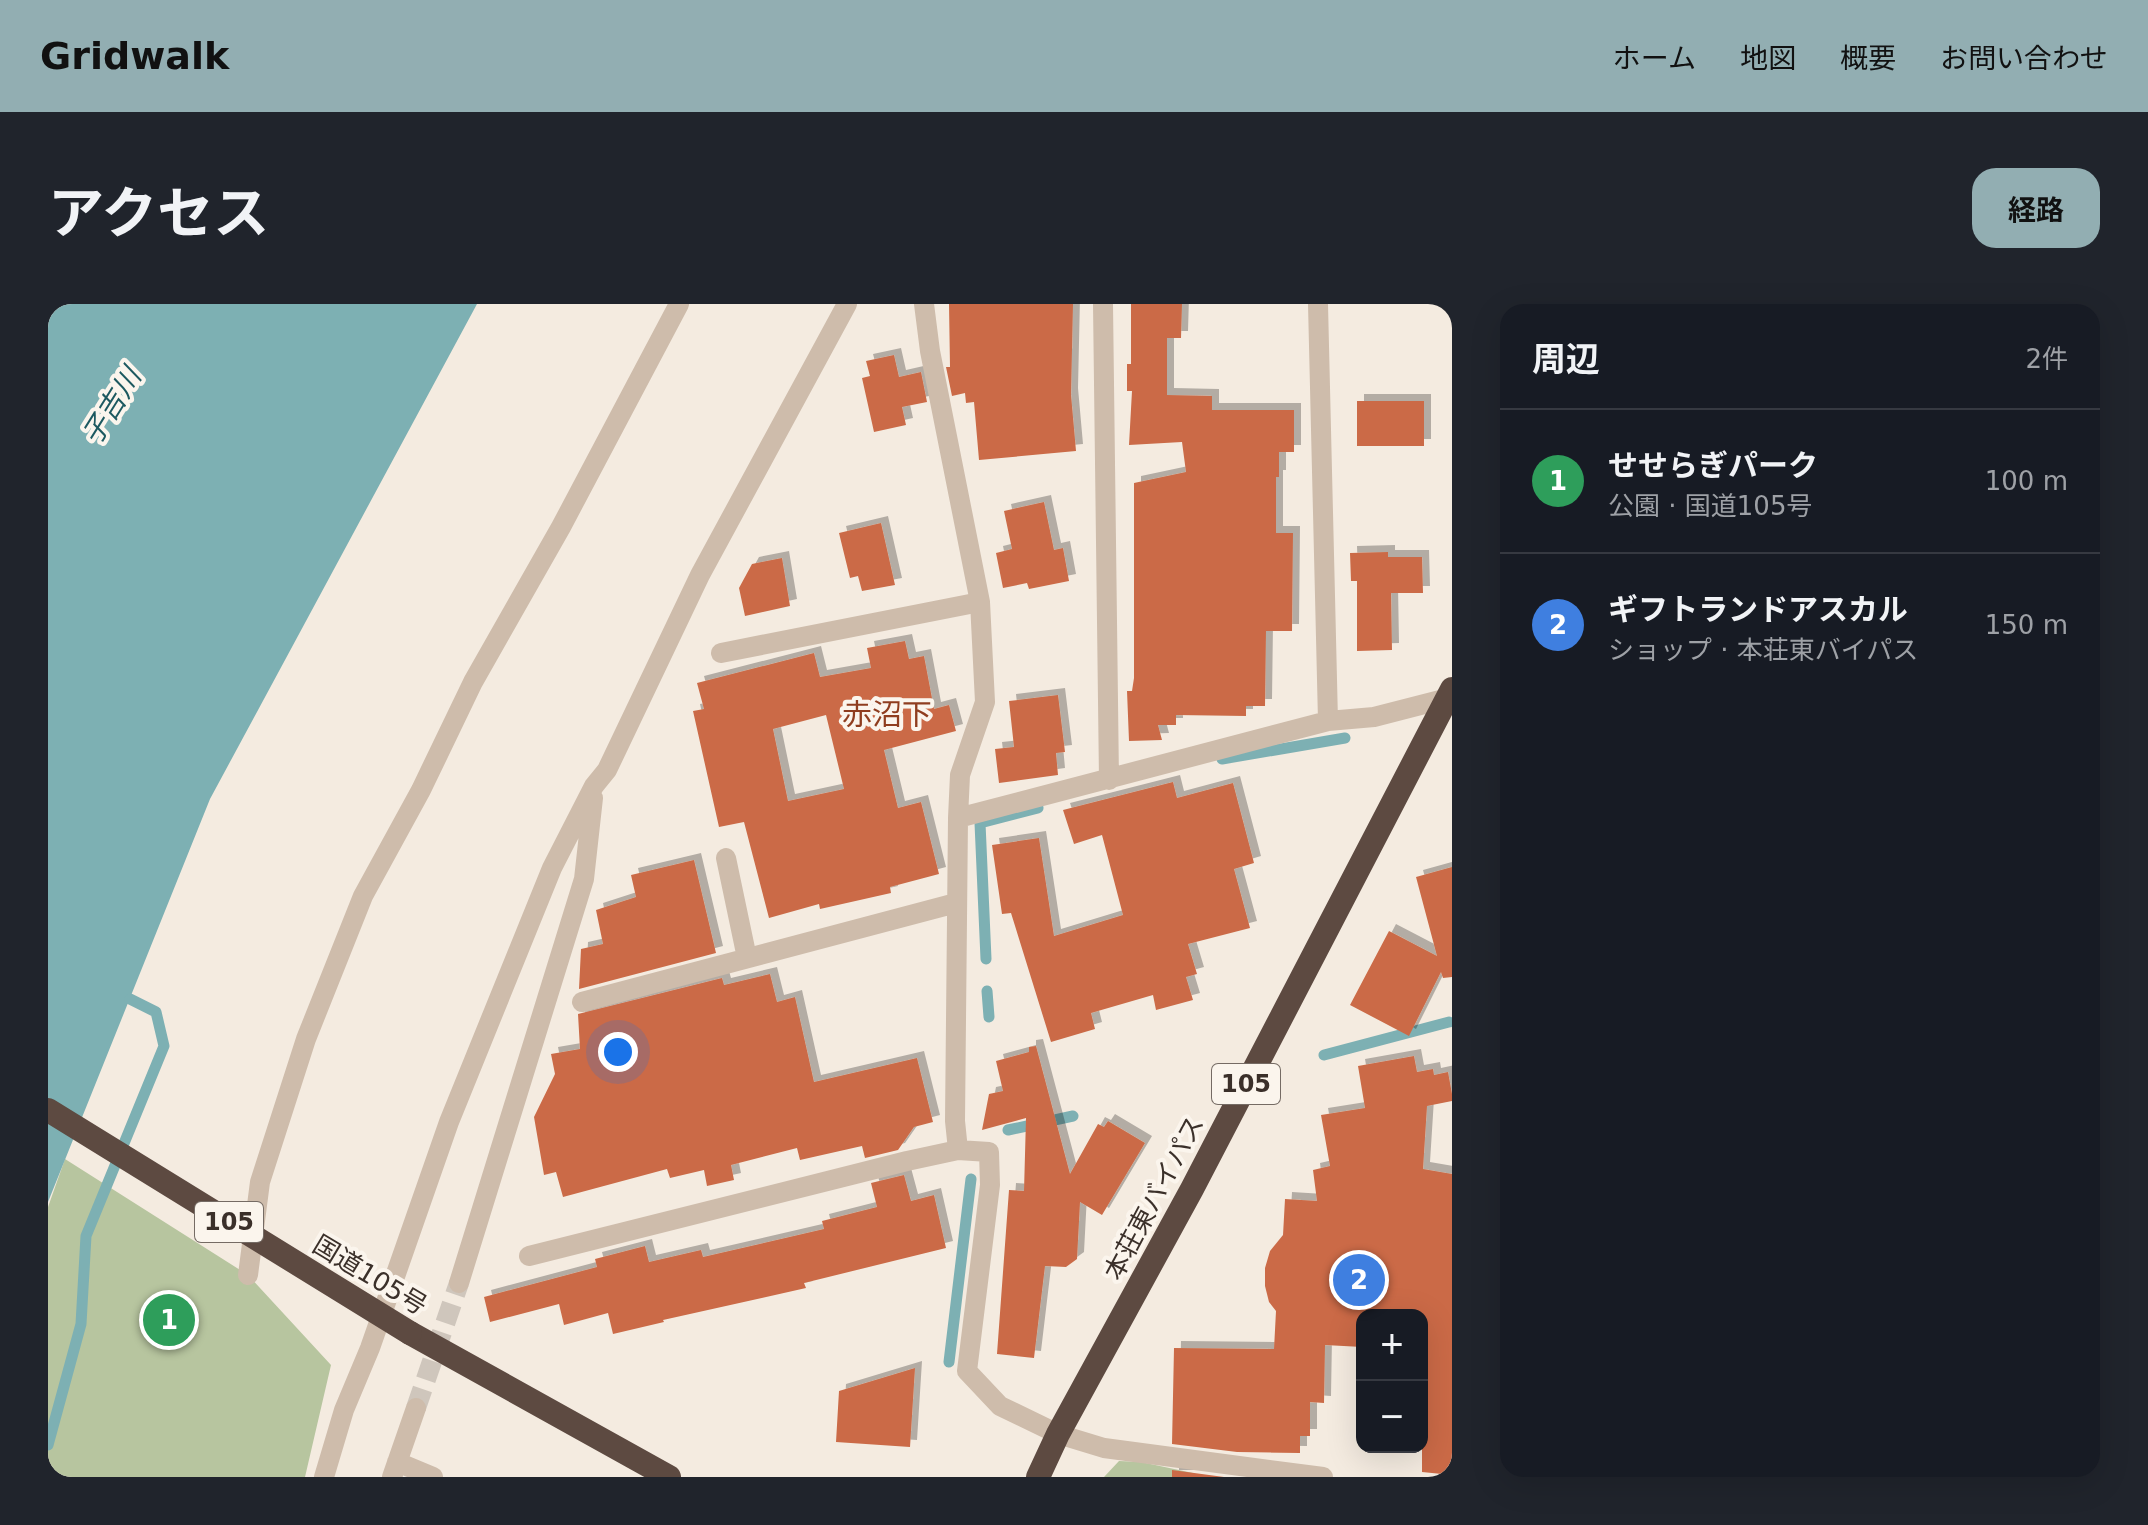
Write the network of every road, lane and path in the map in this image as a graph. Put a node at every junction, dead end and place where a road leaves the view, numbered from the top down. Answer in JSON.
{"nodes":[{"id":1,"x":679,"y":304,"type":"edge"},
{"id":2,"x":847,"y":304,"type":"edge"},
{"id":3,"x":924,"y":304,"type":"edge"},
{"id":4,"x":1103,"y":304,"type":"edge"},
{"id":5,"x":1318,"y":304,"type":"edge"},
{"id":6,"x":980,"y":602,"type":"junction"},
{"id":7,"x":721,"y":653,"type":"dead end"},
{"id":8,"x":1451,"y":697,"type":"edge"},
{"id":9,"x":1328,"y":721,"type":"junction"},
{"id":10,"x":1109,"y":780,"type":"junction"},
{"id":11,"x":594,"y":786,"type":"junction"},
{"id":12,"x":958,"y":818,"type":"junction"},
{"id":13,"x":726,"y":858,"type":"dead end"},
{"id":14,"x":956,"y":903,"type":"junction"},
{"id":15,"x":747,"y":958,"type":"junction"},
{"id":16,"x":582,"y":1002,"type":"dead end"},
{"id":17,"x":48,"y":1110,"type":"edge"},
{"id":18,"x":958,"y":1150,"type":"junction"},
{"id":19,"x":529,"y":1256,"type":"dead end"},
{"id":20,"x":248,"y":1275,"type":"dead end"},
{"id":21,"x":459,"y":1283,"type":"tunnel mouth"},
{"id":22,"x":416,"y":1408,"type":"tunnel mouth"},
{"id":23,"x":1058,"y":1434,"type":"junction"},
{"id":24,"x":394,"y":1469,"type":"edge"},
{"id":25,"x":324,"y":1477,"type":"edge"},
{"id":26,"x":433,"y":1477,"type":"edge"},
{"id":27,"x":669,"y":1477,"type":"edge"},
{"id":28,"x":1038,"y":1477,"type":"edge"},
{"id":29,"x":1323,"y":1477,"type":"edge"}],
"edges":[{"from":1,"to":20,"type":"street"},
{"from":2,"to":11,"type":"street"},
{"from":3,"to":6,"type":"street"},
{"from":4,"to":10,"type":"street"},
{"from":5,"to":9,"type":"street"},
{"from":6,"to":7,"type":"street"},
{"from":6,"to":12,"type":"street"},
{"from":8,"to":9,"type":"street"},
{"from":8,"to":23,"type":"highway","name":"本荘東バイパス","number":"105"},
{"from":9,"to":10,"type":"street"},
{"from":10,"to":12,"type":"street"},
{"from":11,"to":21,"type":"street"},
{"from":11,"to":25,"type":"street"},
{"from":12,"to":14,"type":"street"},
{"from":13,"to":15,"type":"street"},
{"from":14,"to":15,"type":"street"},
{"from":14,"to":18,"type":"street"},
{"from":15,"to":16,"type":"street"},
{"from":17,"to":27,"type":"highway","name":"国道105号","number":"105","bridge":true},
{"from":18,"to":19,"type":"street"},
{"from":18,"to":23,"type":"street"},
{"from":22,"to":24,"type":"street"},
{"from":23,"to":28,"type":"highway","name":"本荘東バイパス","number":"105"},
{"from":23,"to":29,"type":"street"},
{"from":24,"to":26,"type":"street"}]}
